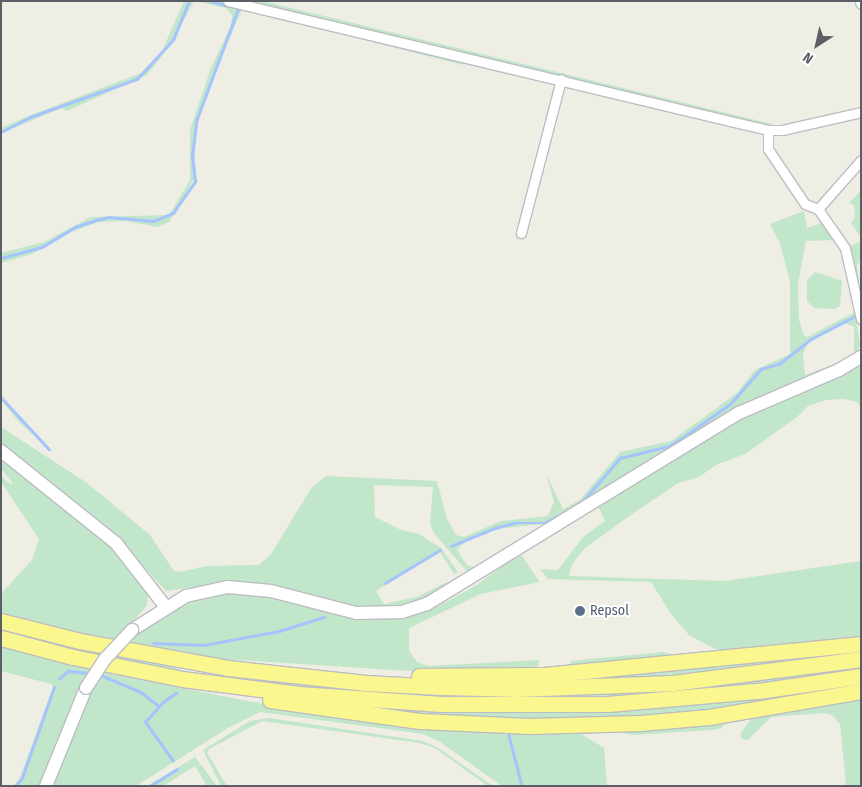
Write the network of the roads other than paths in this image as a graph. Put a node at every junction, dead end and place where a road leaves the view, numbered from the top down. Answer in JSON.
{"nodes":[{"id":1,"x":228,"y":1,"type":"edge"},
{"id":2,"x":561,"y":80,"type":"junction"},
{"id":3,"x":861,"y":112,"type":"edge"},
{"id":4,"x":768,"y":130,"type":"junction"},
{"id":5,"x":861,"y":160,"type":"edge"},
{"id":6,"x":818,"y":209,"type":"junction"},
{"id":7,"x":521,"y":233,"type":"dead end"},
{"id":8,"x":861,"y":319,"type":"edge"},
{"id":9,"x":861,"y":357,"type":"edge"},
{"id":10,"x":1,"y":451,"type":"edge"},
{"id":11,"x":165,"y":606,"type":"junction"},
{"id":12,"x":1,"y":621,"type":"edge"},
{"id":13,"x":1,"y":638,"type":"edge"},
{"id":14,"x":861,"y":644,"type":"edge"},
{"id":15,"x":861,"y":659,"type":"edge"},
{"id":16,"x":861,"y":676,"type":"edge"},
{"id":17,"x":307,"y":678,"type":"junction"},
{"id":18,"x":182,"y":679,"type":"junction"},
{"id":19,"x":861,"y":691,"type":"edge"},
{"id":20,"x":46,"y":786,"type":"edge"}],
"edges":[{"from":1,"to":2,"type":"street"},
{"from":2,"to":4,"type":"street"},
{"from":2,"to":7,"type":"street"},
{"from":3,"to":4,"type":"street"},
{"from":4,"to":6,"type":"street"},
{"from":5,"to":6,"type":"street"},
{"from":6,"to":8,"type":"street"},
{"from":9,"to":11,"type":"street"},
{"from":10,"to":11,"type":"street"},
{"from":11,"to":20,"type":"street","bridge":true},
{"from":12,"to":17,"type":"highway"},
{"from":13,"to":18,"type":"highway"},
{"from":14,"to":17,"type":"highway"},
{"from":15,"to":17,"type":"highway"},
{"from":16,"to":18,"type":"highway"},
{"from":18,"to":19,"type":"highway"}]}
